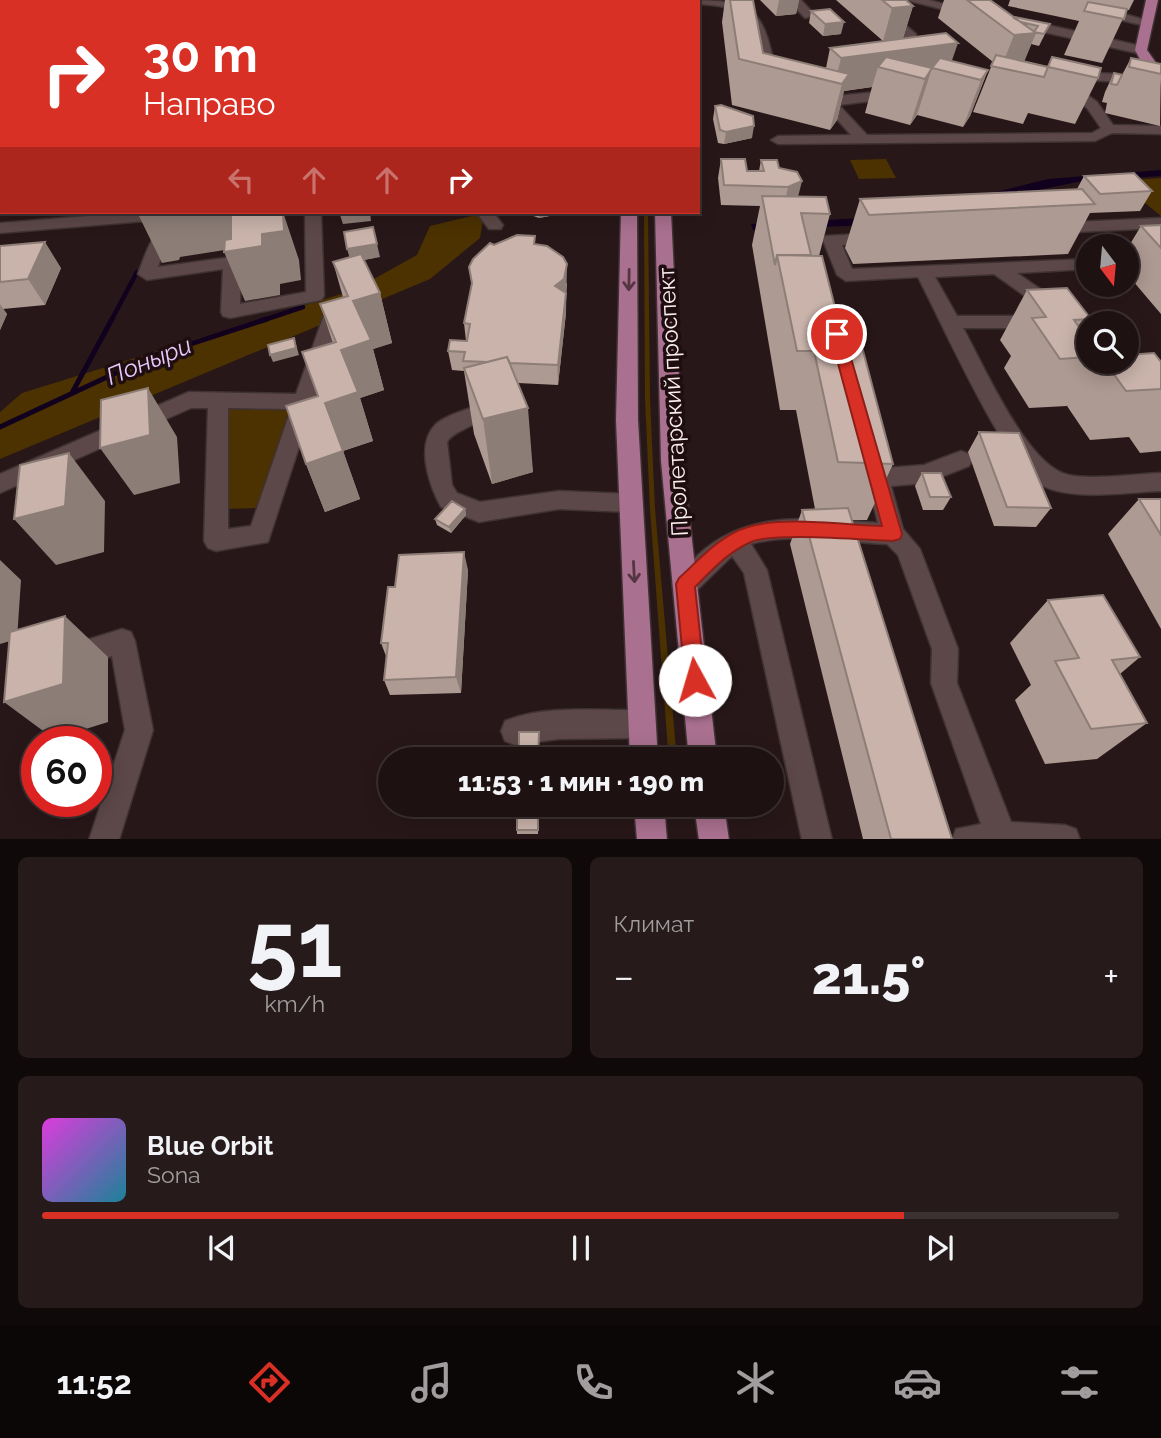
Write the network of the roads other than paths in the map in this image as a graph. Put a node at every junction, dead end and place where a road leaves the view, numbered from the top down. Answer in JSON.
{"nodes":[{"id":1,"x":794,"y":0,"type":"edge"},
{"id":2,"x":868,"y":0,"type":"edge"},
{"id":3,"x":912,"y":0,"type":"edge"},
{"id":4,"x":941,"y":0,"type":"edge"},
{"id":5,"x":1152,"y":0,"type":"edge"},
{"id":6,"x":700,"y":1,"type":"edge"},
{"id":7,"x":1086,"y":2,"type":"edge"},
{"id":8,"x":809,"y":15,"type":"edge"},
{"id":9,"x":1011,"y":18,"type":"edge"},
{"id":10,"x":1146,"y":22,"type":"junction"},
{"id":11,"x":912,"y":37,"type":"edge"},
{"id":12,"x":1141,"y":46,"type":"junction"},
{"id":13,"x":1158,"y":71,"type":"edge"},
{"id":14,"x":786,"y":80,"type":"edge"},
{"id":15,"x":909,"y":93,"type":"edge"},
{"id":16,"x":806,"y":98,"type":"edge"},
{"id":17,"x":829,"y":102,"type":"junction"},
{"id":18,"x":1109,"y":129,"type":"junction"},
{"id":19,"x":1161,"y":130,"type":"edge"},
{"id":20,"x":864,"y":139,"type":"junction"},
{"id":21,"x":779,"y":140,"type":"dead end"},
{"id":22,"x":175,"y":214,"type":"edge"},
{"id":23,"x":188,"y":214,"type":"edge"},
{"id":24,"x":313,"y":214,"type":"edge"},
{"id":25,"x":629,"y":214,"type":"edge"},
{"id":26,"x":663,"y":214,"type":"edge"},
{"id":27,"x":88,"y":216,"type":"edge"},
{"id":28,"x":1161,"y":223,"type":"edge"},
{"id":29,"x":1124,"y":225,"type":"junction"},
{"id":30,"x":0,"y":228,"type":"edge"},
{"id":31,"x":1039,"y":229,"type":"edge"},
{"id":32,"x":1132,"y":234,"type":"edge"},
{"id":33,"x":887,"y":237,"type":"edge"},
{"id":34,"x":1076,"y":265,"type":"edge"},
{"id":35,"x":998,"y":268,"type":"junction"},
{"id":36,"x":924,"y":272,"type":"junction"},
{"id":37,"x":333,"y":315,"type":"edge"},
{"id":38,"x":953,"y":322,"type":"junction"},
{"id":39,"x":1076,"y":333,"type":"edge"},
{"id":40,"x":1076,"y":337,"type":"edge"},
{"id":41,"x":218,"y":400,"type":"junction"},
{"id":42,"x":304,"y":402,"type":"junction"},
{"id":43,"x":471,"y":416,"type":"edge"},
{"id":44,"x":867,"y":439,"type":"edge"},
{"id":45,"x":961,"y":460,"type":"dead end"},
{"id":46,"x":878,"y":478,"type":"junction"},
{"id":47,"x":1161,"y":482,"type":"edge"},
{"id":48,"x":0,"y":484,"type":"edge"},
{"id":49,"x":630,"y":503,"type":"junction"},
{"id":50,"x":893,"y":534,"type":"junction"},
{"id":51,"x":735,"y":541,"type":"junction"},
{"id":52,"x":686,"y":584,"type":"junction"},
{"id":53,"x":46,"y":664,"type":"edge"},
{"id":54,"x":515,"y":731,"type":"dead end"},
{"id":55,"x":641,"y":747,"type":"edge"},
{"id":56,"x":645,"y":747,"type":"edge"},
{"id":57,"x":698,"y":747,"type":"edge"},
{"id":58,"x":650,"y":817,"type":"edge"},
{"id":59,"x":711,"y":817,"type":"edge"},
{"id":60,"x":1001,"y":837,"type":"junction"},
{"id":61,"x":104,"y":839,"type":"edge"},
{"id":62,"x":652,"y":839,"type":"edge"},
{"id":63,"x":714,"y":839,"type":"edge"},
{"id":64,"x":817,"y":839,"type":"edge"},
{"id":65,"x":967,"y":839,"type":"edge"},
{"id":66,"x":1065,"y":839,"type":"edge"}],
"edges":[{"from":1,"to":8,"type":"street"},
{"from":2,"to":11,"type":"street"},
{"from":3,"to":4,"type":"street"},
{"from":5,"to":10,"type":"main road"},
{"from":6,"to":14,"type":"street"},
{"from":7,"to":10,"type":"street"},
{"from":9,"to":12,"type":"street"},
{"from":10,"to":12,"type":"main road"},
{"from":12,"to":13,"type":"main road"},
{"from":13,"to":18,"type":"street"},
{"from":15,"to":17,"type":"street"},
{"from":16,"to":17,"type":"street"},
{"from":17,"to":20,"type":"street"},
{"from":18,"to":19,"type":"street"},
{"from":18,"to":20,"type":"street"},
{"from":20,"to":21,"type":"street"},
{"from":22,"to":27,"type":"street"},
{"from":23,"to":24,"type":"street"},
{"from":25,"to":49,"type":"main road","name":"Пролетарский проспект","one_way":true},
{"from":26,"to":52,"type":"main road","name":"Пролетарский проспект"},
{"from":27,"to":30,"type":"street"},
{"from":28,"to":29,"type":"street"},
{"from":29,"to":31,"type":"street"},
{"from":29,"to":32,"type":"street"},
{"from":33,"to":36,"type":"street"},
{"from":34,"to":35,"type":"street"},
{"from":35,"to":36,"type":"street"},
{"from":35,"to":39,"type":"street"},
{"from":36,"to":38,"type":"street"},
{"from":37,"to":42,"type":"street"},
{"from":38,"to":40,"type":"street"},
{"from":38,"to":47,"type":"street"},
{"from":41,"to":42,"type":"street"},
{"from":41,"to":42,"type":"street"},
{"from":41,"to":48,"type":"street"},
{"from":43,"to":49,"type":"street"},
{"from":44,"to":46,"type":"street"},
{"from":45,"to":46,"type":"street"},
{"from":46,"to":50,"type":"street"},
{"from":49,"to":56,"type":"main road","name":"Пролетарский проспект","one_way":true},
{"from":50,"to":51,"type":"street"},
{"from":50,"to":60,"type":"street"},
{"from":51,"to":52,"type":"street"},
{"from":51,"to":64,"type":"street"},
{"from":52,"to":57,"type":"main road","name":"Пролетарский проспект"},
{"from":53,"to":61,"type":"street"},
{"from":54,"to":55,"type":"street"},
{"from":58,"to":62,"type":"main road"},
{"from":59,"to":63,"type":"main road"},
{"from":60,"to":65,"type":"street"},
{"from":60,"to":66,"type":"street"}]}
